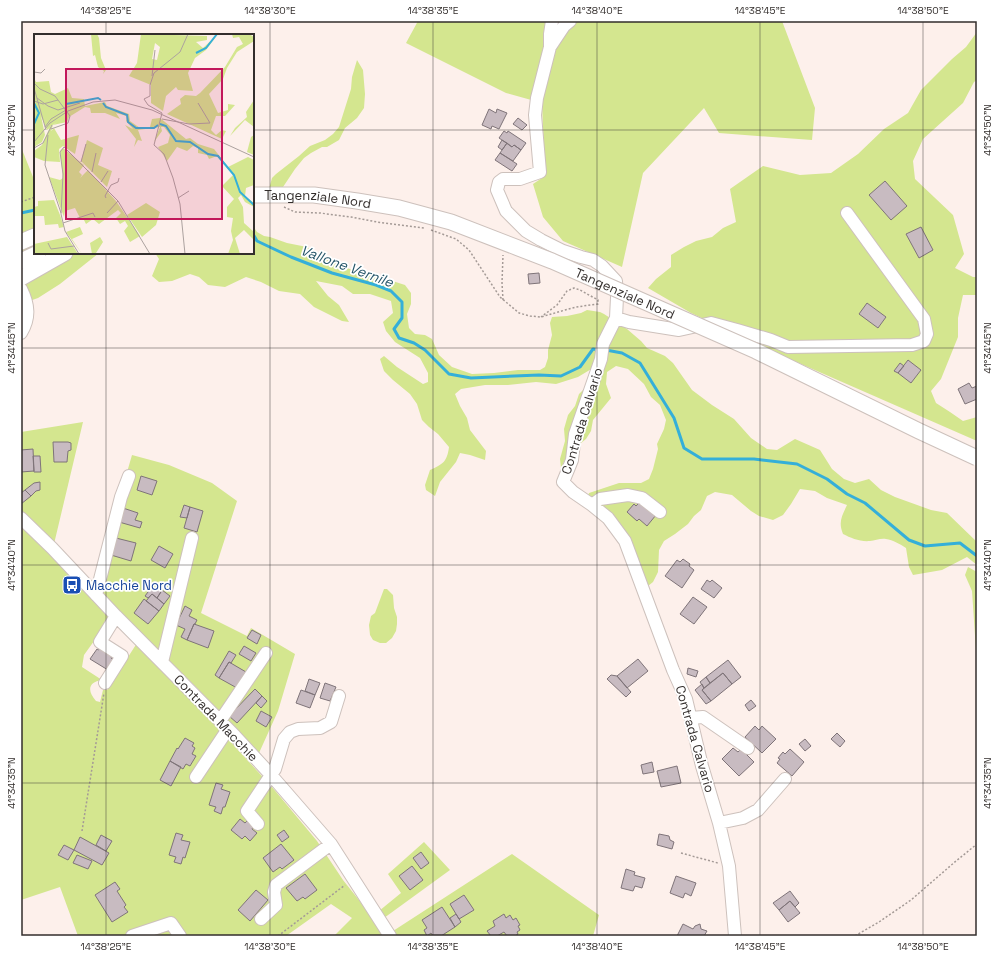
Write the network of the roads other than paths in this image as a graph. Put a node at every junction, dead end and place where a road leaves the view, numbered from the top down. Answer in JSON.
{"nodes":[{"id":1,"x":552,"y":21,"type":"edge"},
{"id":2,"x":570,"y":21,"type":"edge"},
{"id":3,"x":550,"y":47,"type":"junction"},
{"id":4,"x":254,"y":195,"type":"edge"},
{"id":5,"x":847,"y":213,"type":"dead end"},
{"id":6,"x":34,"y":236,"type":"edge"},
{"id":7,"x":21,"y":242,"type":"edge"},
{"id":8,"x":36,"y":254,"type":"edge"},
{"id":9,"x":63,"y":254,"type":"edge"},
{"id":10,"x":21,"y":262,"type":"edge"},
{"id":11,"x":21,"y":278,"type":"edge"},
{"id":12,"x":21,"y":289,"type":"edge"},
{"id":13,"x":616,"y":318,"type":"junction"},
{"id":14,"x":21,"y":333,"type":"edge"},
{"id":15,"x":977,"y":458,"type":"edge"},
{"id":16,"x":128,"y":476,"type":"dead end"},
{"id":17,"x":592,"y":505,"type":"junction"},
{"id":18,"x":660,"y":512,"type":"dead end"},
{"id":19,"x":21,"y":518,"type":"edge"},
{"id":20,"x":192,"y":538,"type":"dead end"},
{"id":21,"x":96,"y":595,"type":"junction"},
{"id":22,"x":116,"y":616,"type":"junction"},
{"id":23,"x":266,"y":653,"type":"dead end"},
{"id":24,"x":162,"y":662,"type":"junction"},
{"id":25,"x":105,"y":683,"type":"road end"},
{"id":26,"x":339,"y":696,"type":"dead end"},
{"id":27,"x":691,"y":718,"type":"junction"},
{"id":28,"x":224,"y":725,"type":"junction"},
{"id":29,"x":748,"y":748,"type":"dead end"},
{"id":30,"x":270,"y":775,"type":"junction"},
{"id":31,"x":196,"y":777,"type":"dead end"},
{"id":32,"x":785,"y":779,"type":"dead end"},
{"id":33,"x":719,"y":823,"type":"junction"},
{"id":34,"x":258,"y":824,"type":"dead end"},
{"id":35,"x":331,"y":844,"type":"junction"},
{"id":36,"x":262,"y":919,"type":"dead end"},
{"id":37,"x":132,"y":936,"type":"edge"},
{"id":38,"x":180,"y":936,"type":"edge"},
{"id":39,"x":390,"y":936,"type":"edge"},
{"id":40,"x":735,"y":936,"type":"edge"}],
"edges":[{"from":1,"to":3,"type":"street"},
{"from":2,"to":3,"type":"street","name":"Contrada Calvario"},
{"from":3,"to":13,"type":"street","name":"Contrada Calvario"},
{"from":4,"to":15,"type":"main road","name":"Tangenziale Nord","bridge":true},
{"from":5,"to":13,"type":"street"},
{"from":6,"to":7,"type":"main road"},
{"from":8,"to":10,"type":"main road"},
{"from":9,"to":11,"type":"main road"},
{"from":12,"to":14,"type":"street"},
{"from":13,"to":17,"type":"street","name":"Contrada Calvario"},
{"from":16,"to":21,"type":"street"},
{"from":17,"to":18,"type":"street"},
{"from":17,"to":27,"type":"street","name":"Contrada Calvario"},
{"from":19,"to":21,"type":"street","name":"Contrada Macchie"},
{"from":20,"to":24,"type":"street"},
{"from":21,"to":22,"type":"street","name":"Contrada Macchie"},
{"from":22,"to":24,"type":"street","name":"Contrada Macchie"},
{"from":22,"to":25,"type":"street"},
{"from":23,"to":28,"type":"street"},
{"from":24,"to":28,"type":"street","name":"Contrada Macchie"},
{"from":26,"to":30,"type":"street"},
{"from":27,"to":29,"type":"street"},
{"from":27,"to":33,"type":"street","name":"Contrada Calvario"},
{"from":28,"to":30,"type":"street","name":"Contrada Macchie"},
{"from":28,"to":31,"type":"street"},
{"from":30,"to":34,"type":"street"},
{"from":30,"to":35,"type":"street","name":"Contrada Macchie"},
{"from":32,"to":33,"type":"street"},
{"from":33,"to":40,"type":"street","name":"Contrada Calvario"},
{"from":35,"to":36,"type":"street"},
{"from":35,"to":39,"type":"street","name":"Contrada Macchie"},
{"from":37,"to":38,"type":"street"}]}
